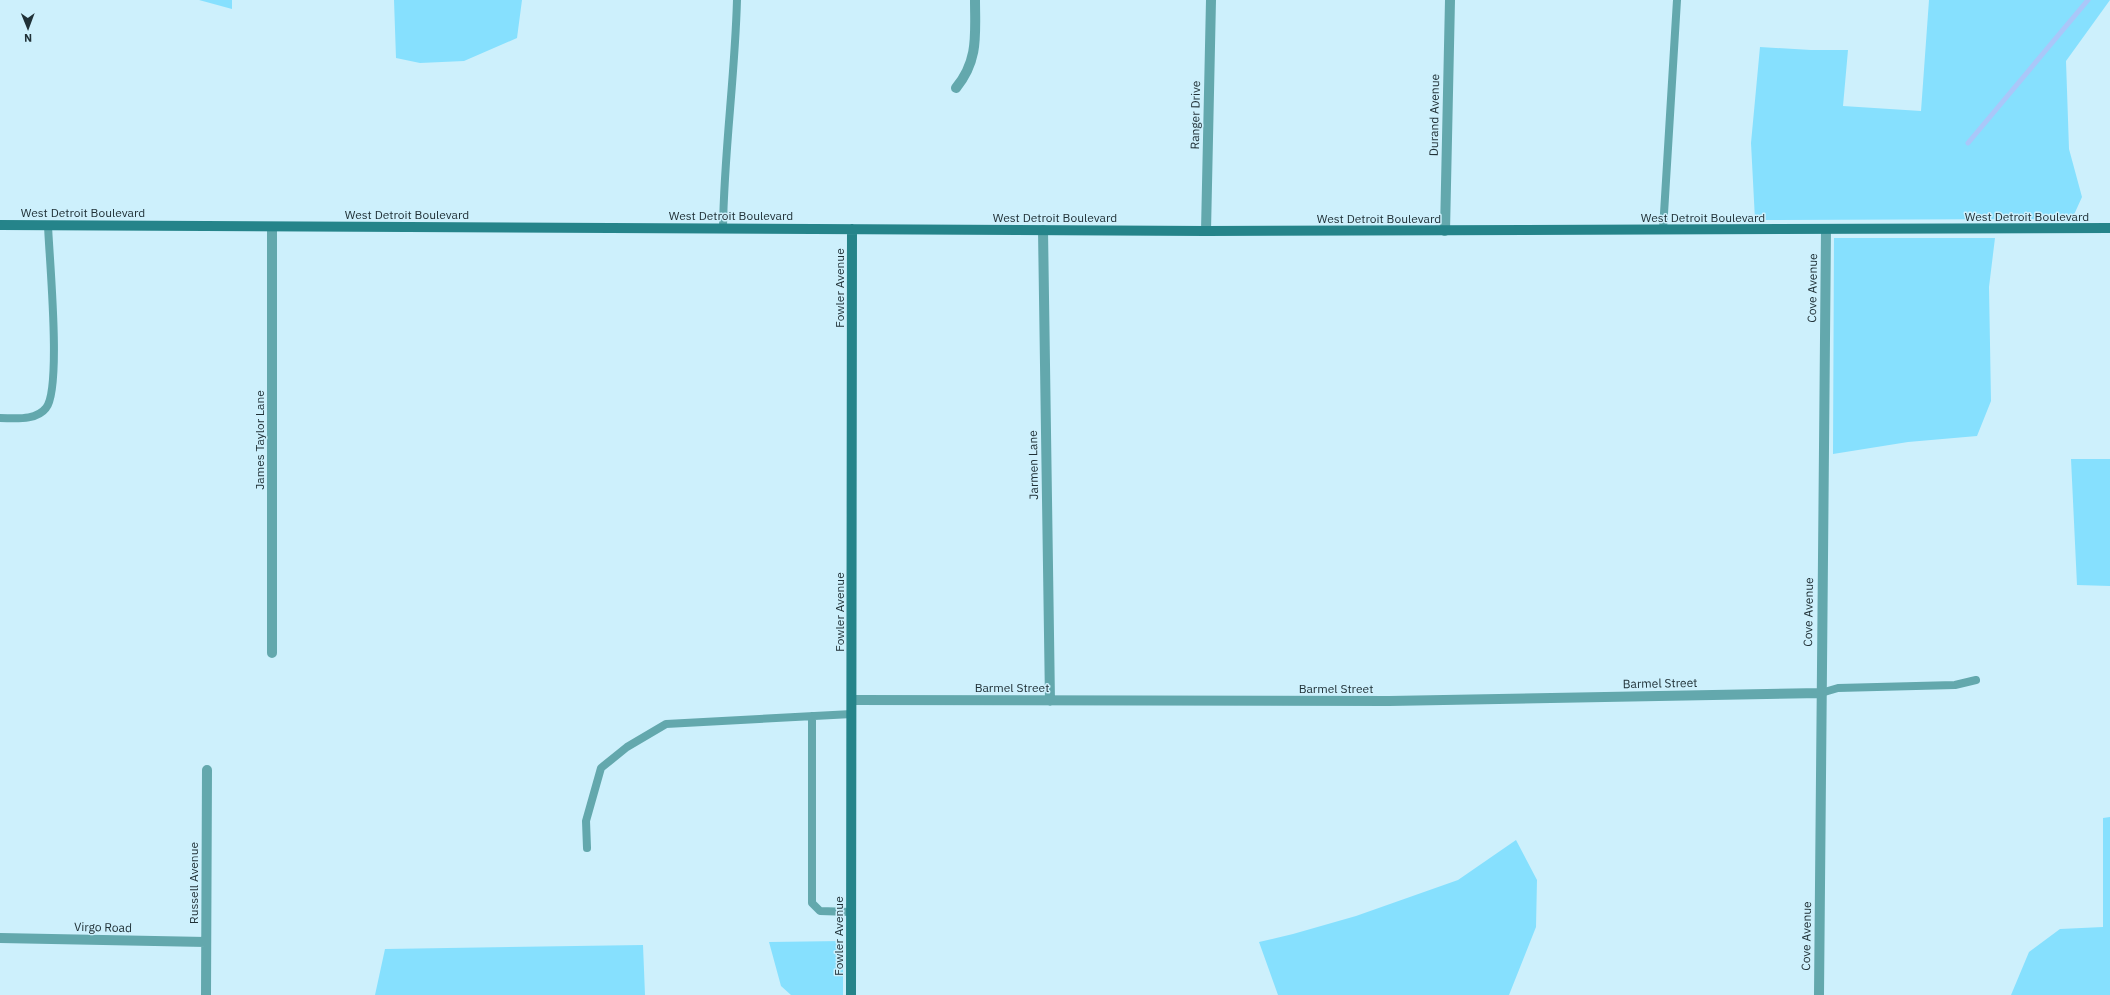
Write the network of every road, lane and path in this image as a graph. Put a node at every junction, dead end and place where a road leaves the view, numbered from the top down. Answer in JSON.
{"nodes":[{"id":1,"x":738,"y":0,"type":"edge"},
{"id":2,"x":975,"y":0,"type":"edge"},
{"id":3,"x":1211,"y":0,"type":"edge"},
{"id":4,"x":1450,"y":0,"type":"edge"},
{"id":5,"x":1677,"y":0,"type":"edge"},
{"id":6,"x":956,"y":88,"type":"dead end"},
{"id":7,"x":0,"y":225,"type":"edge"},
{"id":8,"x":48,"y":225,"type":"junction"},
{"id":9,"x":272,"y":227,"type":"junction"},
{"id":10,"x":722,"y":228,"type":"junction"},
{"id":11,"x":2110,"y":228,"type":"edge"},
{"id":12,"x":852,"y":229,"type":"junction"},
{"id":13,"x":1826,"y":229,"type":"junction"},
{"id":14,"x":1043,"y":230,"type":"junction"},
{"id":15,"x":1663,"y":230,"type":"junction"},
{"id":16,"x":1206,"y":231,"type":"junction"},
{"id":17,"x":1445,"y":231,"type":"junction"},
{"id":18,"x":0,"y":418,"type":"edge"},
{"id":19,"x":272,"y":653,"type":"dead end"},
{"id":20,"x":1976,"y":680,"type":"dead end"},
{"id":21,"x":1821,"y":693,"type":"junction"},
{"id":22,"x":852,"y":700,"type":"junction"},
{"id":23,"x":1050,"y":700,"type":"junction"},
{"id":24,"x":852,"y":714,"type":"junction"},
{"id":25,"x":812,"y":716,"type":"junction"},
{"id":26,"x":207,"y":770,"type":"dead end"},
{"id":27,"x":587,"y":848,"type":"dead end"},
{"id":28,"x":851,"y":912,"type":"junction"},
{"id":29,"x":0,"y":938,"type":"edge"},
{"id":30,"x":206,"y":942,"type":"junction"},
{"id":31,"x":206,"y":995,"type":"edge"},
{"id":32,"x":851,"y":995,"type":"edge"},
{"id":33,"x":1819,"y":995,"type":"edge"}],
"edges":[{"from":1,"to":10,"type":"lane"},
{"from":2,"to":6,"type":"street"},
{"from":3,"to":16,"type":"street","name":"Ranger Drive"},
{"from":4,"to":17,"type":"street","name":"Durand Avenue"},
{"from":5,"to":15,"type":"lane"},
{"from":7,"to":8,"type":"street","name":"West Detroit Boulevard"},
{"from":8,"to":9,"type":"street","name":"West Detroit Boulevard"},
{"from":8,"to":18,"type":"lane"},
{"from":9,"to":10,"type":"street","name":"West Detroit Boulevard"},
{"from":9,"to":19,"type":"street","name":"James Taylor Lane"},
{"from":10,"to":12,"type":"street","name":"West Detroit Boulevard"},
{"from":11,"to":13,"type":"street","name":"West Detroit Boulevard"},
{"from":12,"to":14,"type":"street","name":"West Detroit Boulevard"},
{"from":12,"to":22,"type":"street","name":"Fowler Avenue"},
{"from":13,"to":15,"type":"street","name":"West Detroit Boulevard"},
{"from":13,"to":21,"type":"street","name":"Cove Avenue"},
{"from":14,"to":16,"type":"street","name":"West Detroit Boulevard"},
{"from":14,"to":23,"type":"street","name":"Jarmen Lane"},
{"from":15,"to":17,"type":"street","name":"West Detroit Boulevard"},
{"from":16,"to":17,"type":"street","name":"West Detroit Boulevard"},
{"from":20,"to":21,"type":"lane"},
{"from":21,"to":23,"type":"street","name":"Barmel Street"},
{"from":21,"to":33,"type":"street","name":"Cove Avenue"},
{"from":22,"to":23,"type":"street","name":"Barmel Street"},
{"from":22,"to":24,"type":"street","name":"Fowler Avenue"},
{"from":24,"to":25,"type":"lane"},
{"from":24,"to":28,"type":"street","name":"Fowler Avenue"},
{"from":25,"to":27,"type":"lane"},
{"from":25,"to":28,"type":"lane"},
{"from":26,"to":30,"type":"street","name":"Russell Avenue"},
{"from":28,"to":32,"type":"street","name":"Fowler Avenue"},
{"from":29,"to":30,"type":"street","name":"Virgo Road"},
{"from":30,"to":31,"type":"street","name":"Russell Avenue"}]}
